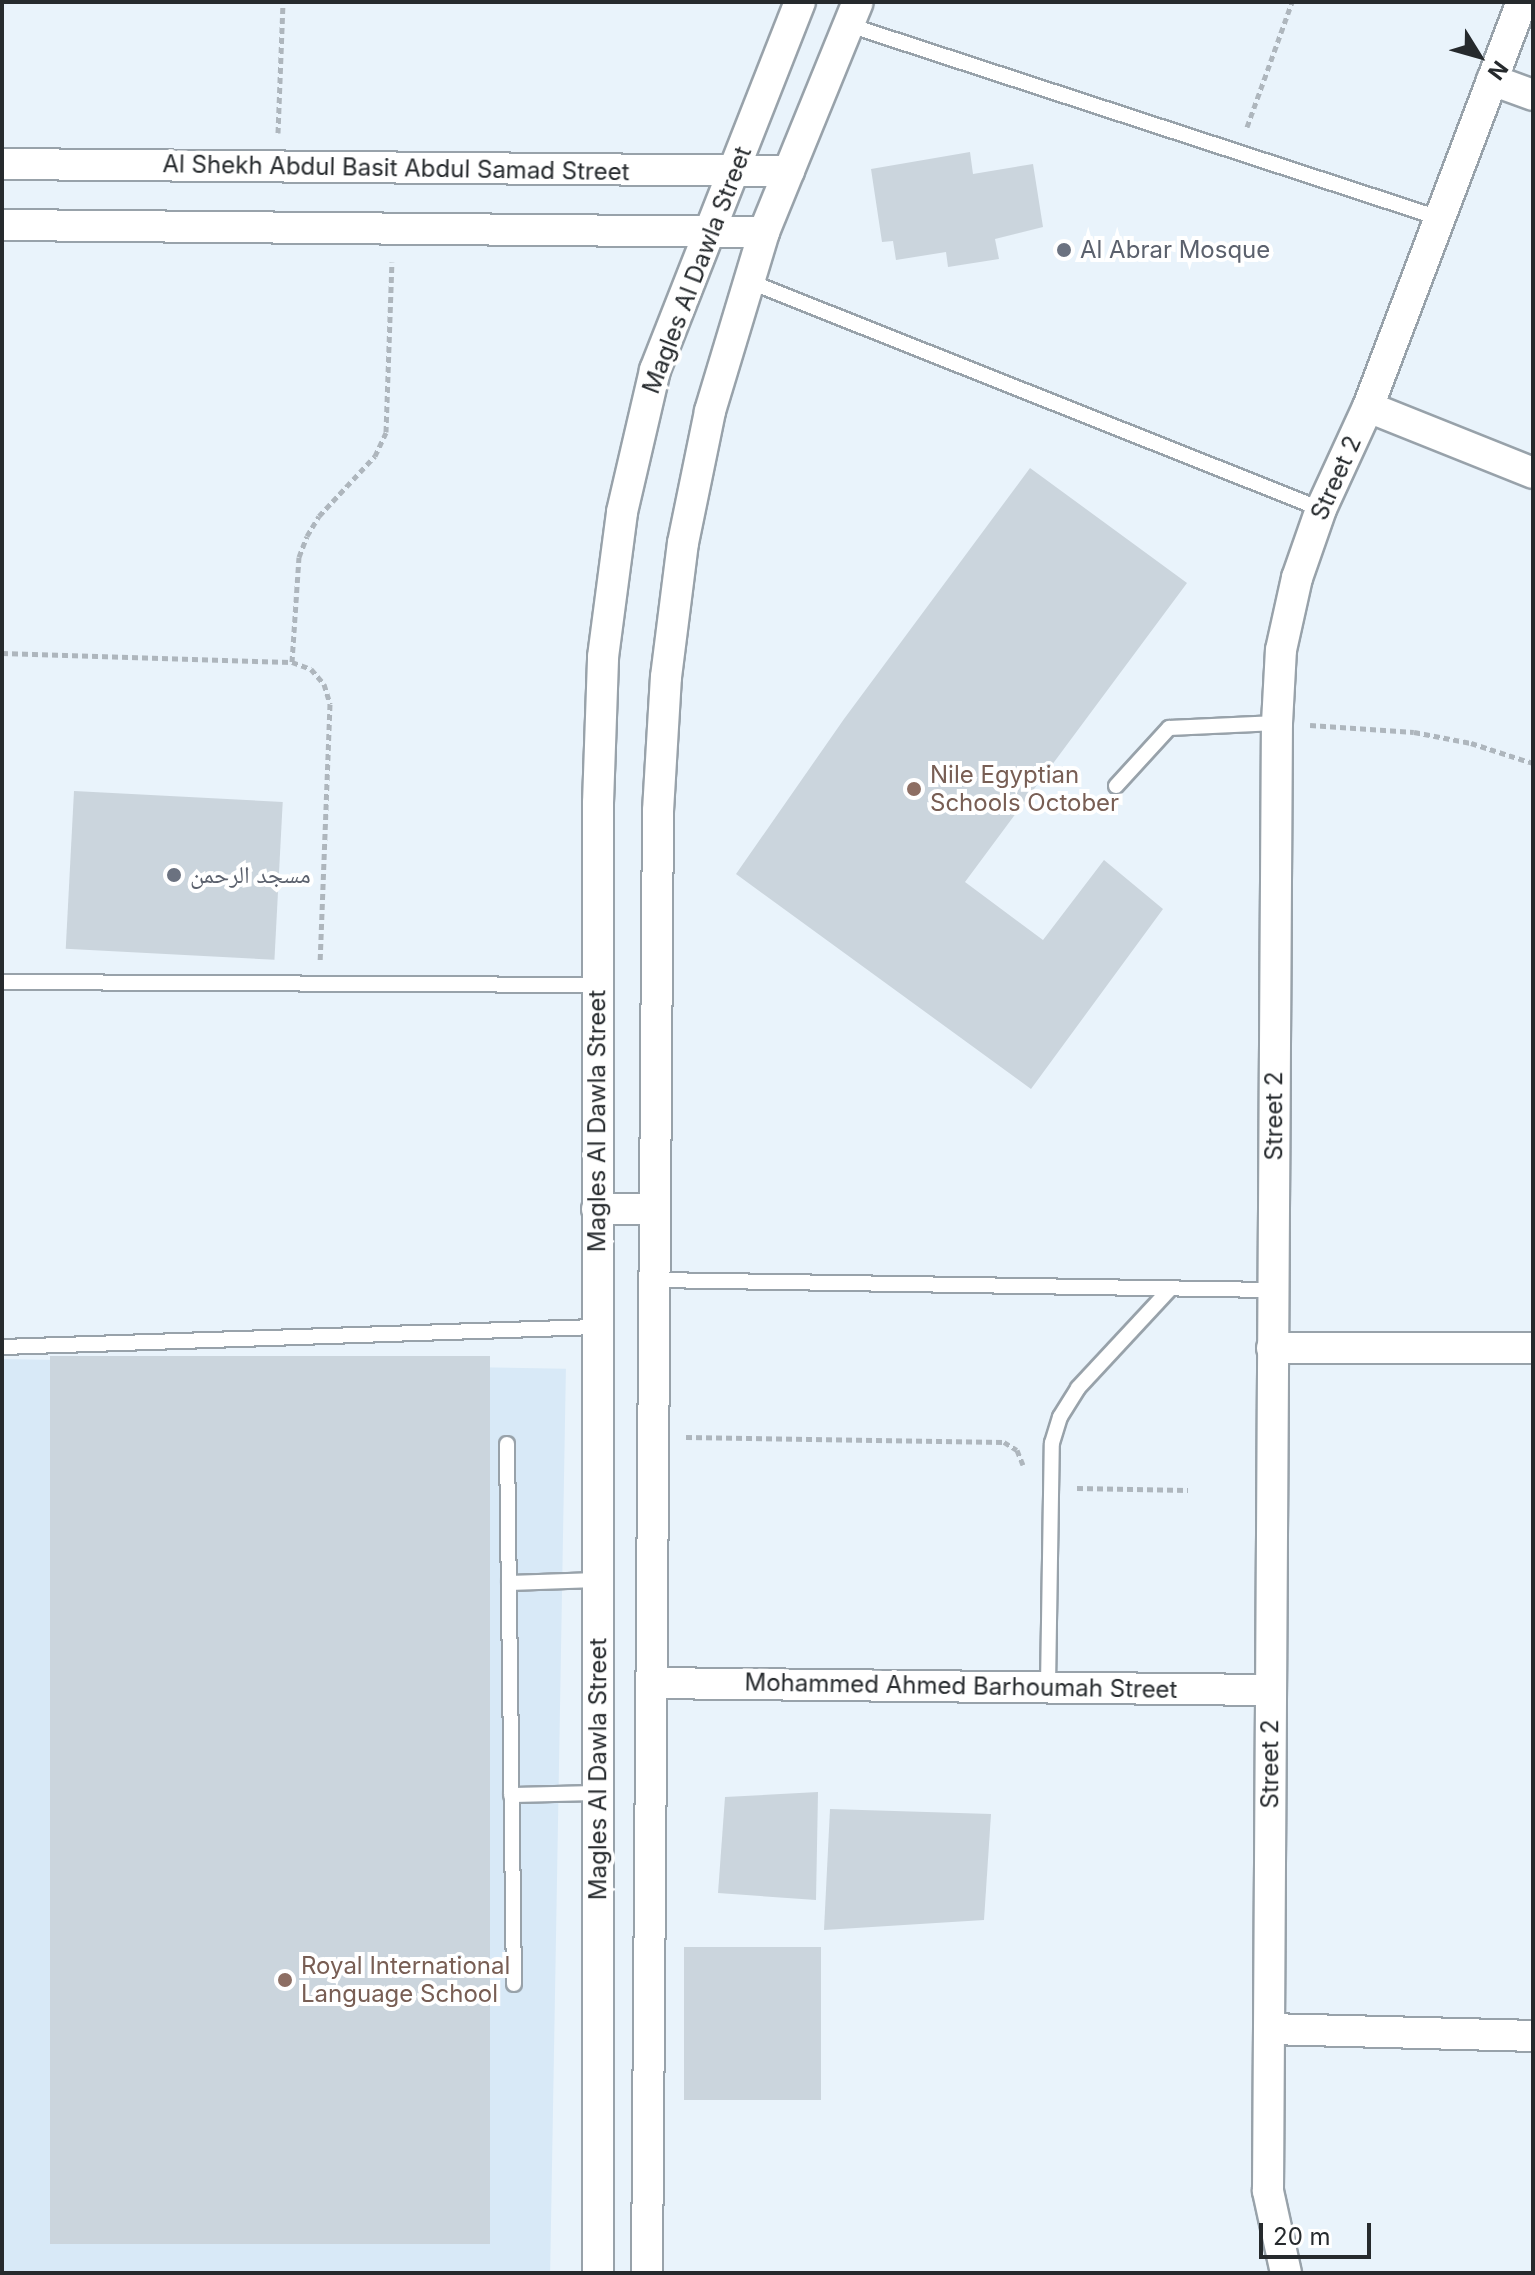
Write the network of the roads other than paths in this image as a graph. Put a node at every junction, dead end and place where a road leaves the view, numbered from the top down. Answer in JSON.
{"nodes":[{"id":1,"x":800,"y":2,"type":"edge"},
{"id":2,"x":1522,"y":2,"type":"edge"},
{"id":3,"x":853,"y":14,"type":"edge"},
{"id":4,"x":1492,"y":80,"type":"junction"},
{"id":5,"x":1533,"y":95,"type":"edge"},
{"id":6,"x":2,"y":164,"type":"edge"},
{"id":7,"x":734,"y":171,"type":"junction"},
{"id":8,"x":789,"y":171,"type":"junction"},
{"id":9,"x":1439,"y":218,"type":"junction"},
{"id":10,"x":2,"y":225,"type":"edge"},
{"id":11,"x":709,"y":232,"type":"junction"},
{"id":12,"x":764,"y":232,"type":"junction"},
{"id":13,"x":747,"y":281,"type":"junction"},
{"id":14,"x":1368,"y":407,"type":"junction"},
{"id":15,"x":1533,"y":473,"type":"edge"},
{"id":16,"x":1321,"y":509,"type":"junction"},
{"id":17,"x":1277,"y":723,"type":"junction"},
{"id":18,"x":1116,"y":786,"type":"dead end"},
{"id":19,"x":2,"y":982,"type":"edge"},
{"id":20,"x":597,"y":985,"type":"junction"},
{"id":21,"x":597,"y":1209,"type":"junction"},
{"id":22,"x":655,"y":1209,"type":"junction"},
{"id":23,"x":655,"y":1280,"type":"junction"},
{"id":24,"x":1170,"y":1289,"type":"junction"},
{"id":25,"x":1273,"y":1290,"type":"junction"},
{"id":26,"x":597,"y":1327,"type":"junction"},
{"id":27,"x":2,"y":1347,"type":"edge"},
{"id":28,"x":1272,"y":1348,"type":"junction"},
{"id":29,"x":1533,"y":1348,"type":"edge"},
{"id":30,"x":507,"y":1444,"type":"dead end"},
{"id":31,"x":597,"y":1580,"type":"junction"},
{"id":32,"x":509,"y":1583,"type":"junction"},
{"id":33,"x":651,"y":1683,"type":"junction"},
{"id":34,"x":1048,"y":1686,"type":"junction"},
{"id":35,"x":1271,"y":1690,"type":"junction"},
{"id":36,"x":598,"y":1793,"type":"junction"},
{"id":37,"x":511,"y":1795,"type":"junction"},
{"id":38,"x":514,"y":1984,"type":"dead end"},
{"id":39,"x":1269,"y":2029,"type":"junction"},
{"id":40,"x":1533,"y":2036,"type":"edge"},
{"id":41,"x":598,"y":2273,"type":"edge"},
{"id":42,"x":647,"y":2273,"type":"edge"},
{"id":43,"x":1286,"y":2273,"type":"edge"}],
"edges":[{"from":1,"to":7,"type":"street","name":"Magles Al Dawla Street"},
{"from":2,"to":4,"type":"street","name":"Street 2"},
{"from":3,"to":8,"type":"street","name":"Magles Al Dawla Street"},
{"from":3,"to":9,"type":"lane"},
{"from":4,"to":5,"type":"street"},
{"from":4,"to":9,"type":"street","name":"Street 2"},
{"from":6,"to":7,"type":"street","name":"Al Shekh Abdul Basit Abdul Samad Street"},
{"from":7,"to":8,"type":"street","name":"Al Shekh Abdul Basit Abdul Samad Street"},
{"from":7,"to":11,"type":"street","name":"Magles Al Dawla Street"},
{"from":8,"to":12,"type":"street","name":"Magles Al Dawla Street"},
{"from":9,"to":14,"type":"street","name":"Street 2"},
{"from":10,"to":11,"type":"street"},
{"from":11,"to":12,"type":"street"},
{"from":11,"to":20,"type":"street","name":"Magles Al Dawla Street"},
{"from":12,"to":13,"type":"street","name":"Magles Al Dawla Street"},
{"from":13,"to":16,"type":"lane"},
{"from":13,"to":22,"type":"street","name":"Magles Al Dawla Street"},
{"from":14,"to":15,"type":"street"},
{"from":14,"to":16,"type":"street","name":"Street 2"},
{"from":16,"to":17,"type":"street","name":"Street 2"},
{"from":17,"to":18,"type":"lane"},
{"from":17,"to":25,"type":"street","name":"Street 2"},
{"from":19,"to":20,"type":"lane"},
{"from":20,"to":21,"type":"street","name":"Magles Al Dawla Street"},
{"from":21,"to":22,"type":"street"},
{"from":21,"to":26,"type":"street","name":"Magles Al Dawla Street"},
{"from":22,"to":23,"type":"street","name":"Magles Al Dawla Street"},
{"from":23,"to":24,"type":"lane"},
{"from":23,"to":33,"type":"street","name":"Magles Al Dawla Street"},
{"from":24,"to":25,"type":"lane"},
{"from":24,"to":34,"type":"lane"},
{"from":25,"to":28,"type":"street","name":"Street 2"},
{"from":26,"to":27,"type":"lane"},
{"from":26,"to":31,"type":"street","name":"Magles Al Dawla Street"},
{"from":28,"to":29,"type":"street"},
{"from":28,"to":35,"type":"street","name":"Street 2"},
{"from":30,"to":32,"type":"lane"},
{"from":31,"to":32,"type":"lane"},
{"from":31,"to":36,"type":"street","name":"Magles Al Dawla Street"},
{"from":32,"to":37,"type":"lane"},
{"from":33,"to":34,"type":"street","name":"Mohammed Ahmed Barhoumah Street"},
{"from":33,"to":42,"type":"street","name":"Magles Al Dawla Street"},
{"from":34,"to":35,"type":"street","name":"Mohammed Ahmed Barhoumah Street"},
{"from":35,"to":39,"type":"street","name":"Street 2"},
{"from":36,"to":37,"type":"lane"},
{"from":36,"to":41,"type":"street","name":"Magles Al Dawla Street"},
{"from":37,"to":38,"type":"lane"},
{"from":39,"to":40,"type":"street"},
{"from":39,"to":43,"type":"street","name":"Street 2"}]}
